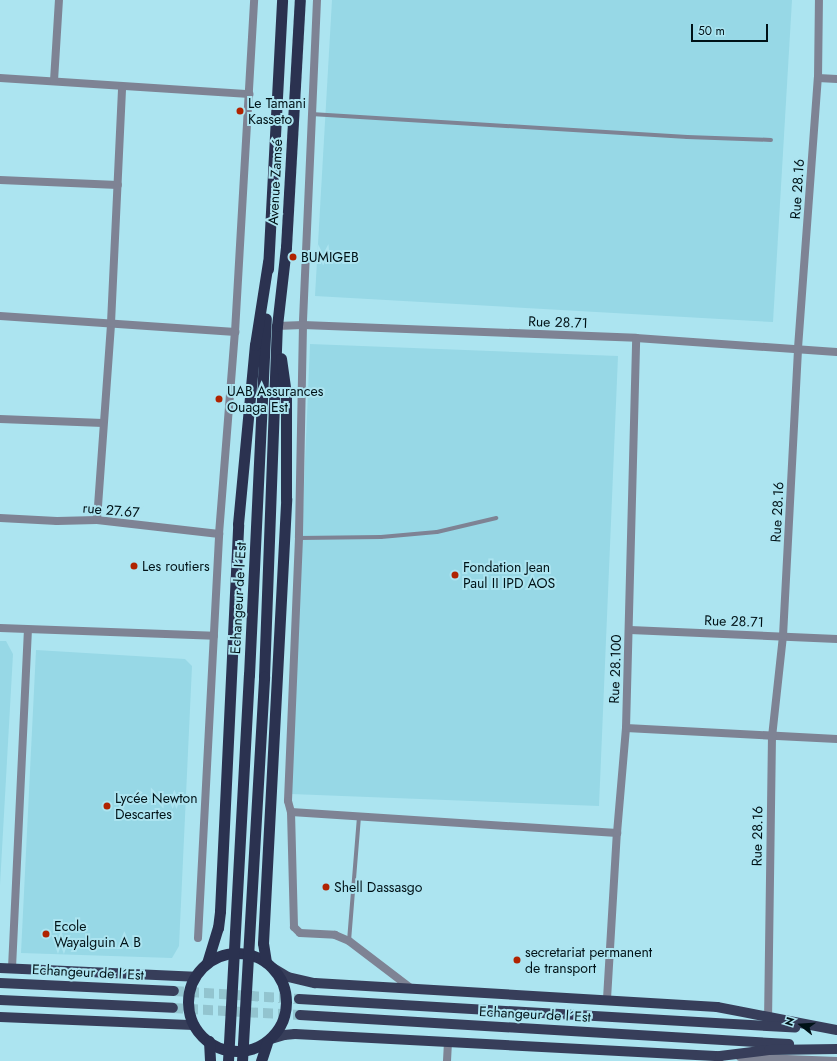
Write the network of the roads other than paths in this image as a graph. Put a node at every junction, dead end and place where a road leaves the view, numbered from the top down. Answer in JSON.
{"nodes":[{"id":1,"x":59,"y":0,"type":"edge"},
{"id":2,"x":254,"y":0,"type":"edge"},
{"id":3,"x":282,"y":0,"type":"edge"},
{"id":4,"x":300,"y":0,"type":"edge"},
{"id":5,"x":317,"y":0,"type":"edge"},
{"id":6,"x":819,"y":0,"type":"edge"},
{"id":7,"x":0,"y":78,"type":"edge"},
{"id":8,"x":818,"y":78,"type":"junction"},
{"id":9,"x":837,"y":79,"type":"edge"},
{"id":10,"x":54,"y":81,"type":"junction"},
{"id":11,"x":122,"y":87,"type":"junction"},
{"id":12,"x":249,"y":94,"type":"junction"},
{"id":13,"x":311,"y":114,"type":"junction"},
{"id":14,"x":771,"y":140,"type":"dead end"},
{"id":15,"x":0,"y":180,"type":"edge"},
{"id":16,"x":118,"y":184,"type":"junction"},
{"id":17,"x":270,"y":244,"type":"joint"},
{"id":18,"x":286,"y":247,"type":"joint"},
{"id":19,"x":268,"y":262,"type":"junction"},
{"id":20,"x":0,"y":316,"type":"edge"},
{"id":21,"x":111,"y":322,"type":"junction"},
{"id":22,"x":303,"y":325,"type":"junction"},
{"id":23,"x":277,"y":326,"type":"junction"},
{"id":24,"x":235,"y":332,"type":"junction"},
{"id":25,"x":636,"y":338,"type":"junction"},
{"id":26,"x":798,"y":348,"type":"junction"},
{"id":27,"x":837,"y":352,"type":"edge"},
{"id":28,"x":0,"y":419,"type":"edge"},
{"id":29,"x":103,"y":423,"type":"junction"},
{"id":30,"x":0,"y":518,"type":"edge"},
{"id":31,"x":496,"y":518,"type":"dead end"},
{"id":32,"x":96,"y":520,"type":"junction"},
{"id":33,"x":219,"y":534,"type":"junction"},
{"id":34,"x":299,"y":538,"type":"junction"},
{"id":35,"x":0,"y":628,"type":"edge"},
{"id":36,"x":28,"y":630,"type":"junction"},
{"id":37,"x":630,"y":630,"type":"junction"},
{"id":38,"x":214,"y":636,"type":"junction"},
{"id":39,"x":783,"y":636,"type":"junction"},
{"id":40,"x":837,"y":639,"type":"edge"},
{"id":41,"x":626,"y":728,"type":"junction"},
{"id":42,"x":772,"y":736,"type":"junction"},
{"id":43,"x":837,"y":739,"type":"edge"},
{"id":44,"x":291,"y":812,"type":"junction"},
{"id":45,"x":359,"y":816,"type":"junction"},
{"id":46,"x":617,"y":833,"type":"junction"},
{"id":47,"x":198,"y":938,"type":"dead end"},
{"id":48,"x":349,"y":941,"type":"junction"},
{"id":49,"x":207,"y":963,"type":"junction"},
{"id":50,"x":270,"y":965,"type":"junction"},
{"id":51,"x":0,"y":968,"type":"edge"},
{"id":52,"x":12,"y":968,"type":"junction"},
{"id":53,"x":195,"y":977,"type":"junction"},
{"id":54,"x":0,"y":983,"type":"edge"},
{"id":55,"x":412,"y":989,"type":"junction"},
{"id":56,"x":174,"y":991,"type":"tunnel mouth"},
{"id":57,"x":299,"y":999,"type":"tunnel mouth"},
{"id":58,"x":607,"y":999,"type":"junction"},
{"id":59,"x":0,"y":1000,"type":"edge"},
{"id":60,"x":173,"y":1008,"type":"tunnel mouth"},
{"id":61,"x":300,"y":1015,"type":"tunnel mouth"},
{"id":62,"x":0,"y":1017,"type":"edge"},
{"id":63,"x":768,"y":1022,"type":"junction"},
{"id":64,"x":194,"y":1025,"type":"junction"},
{"id":65,"x":837,"y":1030,"type":"edge"},
{"id":66,"x":209,"y":1041,"type":"junction"},
{"id":67,"x":269,"y":1041,"type":"junction"},
{"id":68,"x":448,"y":1042,"type":"junction"},
{"id":69,"x":837,"y":1049,"type":"edge"},
{"id":70,"x":769,"y":1053,"type":"edge"},
{"id":71,"x":210,"y":1061,"type":"edge"},
{"id":72,"x":228,"y":1061,"type":"edge"},
{"id":73,"x":242,"y":1061,"type":"edge"},
{"id":74,"x":261,"y":1061,"type":"edge"},
{"id":75,"x":447,"y":1061,"type":"edge"},
{"id":76,"x":837,"y":1061,"type":"edge"}],
"edges":[{"from":1,"to":10,"type":"street"},
{"from":2,"to":12,"type":"street"},
{"from":3,"to":17,"type":"highway","name":"Avenue Zamsé"},
{"from":4,"to":18,"type":"highway","name":"Avenue Zamsé"},
{"from":5,"to":13,"type":"street"},
{"from":6,"to":8,"type":"street","name":"Rue 28.16"},
{"from":7,"to":10,"type":"street"},
{"from":8,"to":9,"type":"street"},
{"from":8,"to":26,"type":"street","name":"Rue 28.16"},
{"from":10,"to":11,"type":"street"},
{"from":11,"to":12,"type":"street"},
{"from":11,"to":16,"type":"street"},
{"from":12,"to":24,"type":"street"},
{"from":13,"to":14,"type":"lane"},
{"from":13,"to":22,"type":"street"},
{"from":15,"to":16,"type":"street"},
{"from":16,"to":21,"type":"street"},
{"from":17,"to":19,"type":"highway","name":"Echangeur de l´Est"},
{"from":18,"to":23,"type":"highway","name":"Echangeur de l´Est"},
{"from":19,"to":49,"type":"highway"},
{"from":19,"to":72,"type":"highway","name":"Echangeur de l´Est","bridge":true},
{"from":20,"to":21,"type":"street"},
{"from":21,"to":24,"type":"street"},
{"from":21,"to":29,"type":"street"},
{"from":22,"to":23,"type":"street","name":"Rue 28.71"},
{"from":22,"to":25,"type":"street","name":"Rue 28.71"},
{"from":22,"to":34,"type":"street"},
{"from":23,"to":50,"type":"highway"},
{"from":23,"to":73,"type":"highway","name":"Echangeur de l´Est","bridge":true},
{"from":24,"to":33,"type":"street"},
{"from":25,"to":26,"type":"street","name":"Rue 28.71"},
{"from":25,"to":37,"type":"street","name":"Rue 28.100"},
{"from":26,"to":27,"type":"street","name":"Rue 28.71"},
{"from":26,"to":39,"type":"street","name":"Rue 28.16"},
{"from":28,"to":29,"type":"street"},
{"from":29,"to":32,"type":"street"},
{"from":30,"to":32,"type":"street","name":"rue 27.67"},
{"from":31,"to":34,"type":"lane"},
{"from":32,"to":33,"type":"street","name":"rue 27.67"},
{"from":33,"to":38,"type":"street"},
{"from":34,"to":44,"type":"street"},
{"from":35,"to":36,"type":"street"},
{"from":36,"to":38,"type":"street"},
{"from":36,"to":52,"type":"street"},
{"from":37,"to":39,"type":"street","name":"Rue 28.71"},
{"from":37,"to":41,"type":"street","name":"Rue 28.100"},
{"from":38,"to":47,"type":"street"},
{"from":39,"to":40,"type":"street","name":"Rue 28.71"},
{"from":39,"to":42,"type":"street","name":"Rue 28.16"},
{"from":41,"to":42,"type":"street"},
{"from":41,"to":46,"type":"street","name":"Rue 28.100"},
{"from":42,"to":43,"type":"street"},
{"from":42,"to":63,"type":"street","name":"Rue 28.16"},
{"from":44,"to":45,"type":"street"},
{"from":44,"to":48,"type":"street"},
{"from":45,"to":46,"type":"street"},
{"from":45,"to":48,"type":"lane"},
{"from":46,"to":58,"type":"street","name":"Rue 28.100"},
{"from":48,"to":55,"type":"street"},
{"from":49,"to":50,"type":"highway"},
{"from":49,"to":53,"type":"highway"},
{"from":50,"to":55,"type":"main road"},
{"from":50,"to":67,"type":"highway"},
{"from":51,"to":52,"type":"main road"},
{"from":52,"to":53,"type":"main road"},
{"from":53,"to":64,"type":"highway"},
{"from":54,"to":56,"type":"main road","name":"Echangeur de l´Est"},
{"from":55,"to":58,"type":"main road"},
{"from":57,"to":63,"type":"main road","name":"Echangeur de l´Est"},
{"from":58,"to":63,"type":"main road"},
{"from":59,"to":60,"type":"main road"},
{"from":61,"to":70,"type":"main road","name":"Echangeur de l´Est"},
{"from":62,"to":64,"type":"main road"},
{"from":63,"to":65,"type":"main road"},
{"from":64,"to":66,"type":"highway"},
{"from":66,"to":67,"type":"highway"},
{"from":66,"to":71,"type":"highway"},
{"from":67,"to":68,"type":"main road"},
{"from":67,"to":74,"type":"highway"},
{"from":68,"to":70,"type":"main road"},
{"from":68,"to":75,"type":"street"},
{"from":69,"to":70,"type":"main road"},
{"from":70,"to":76,"type":"street"}]}
